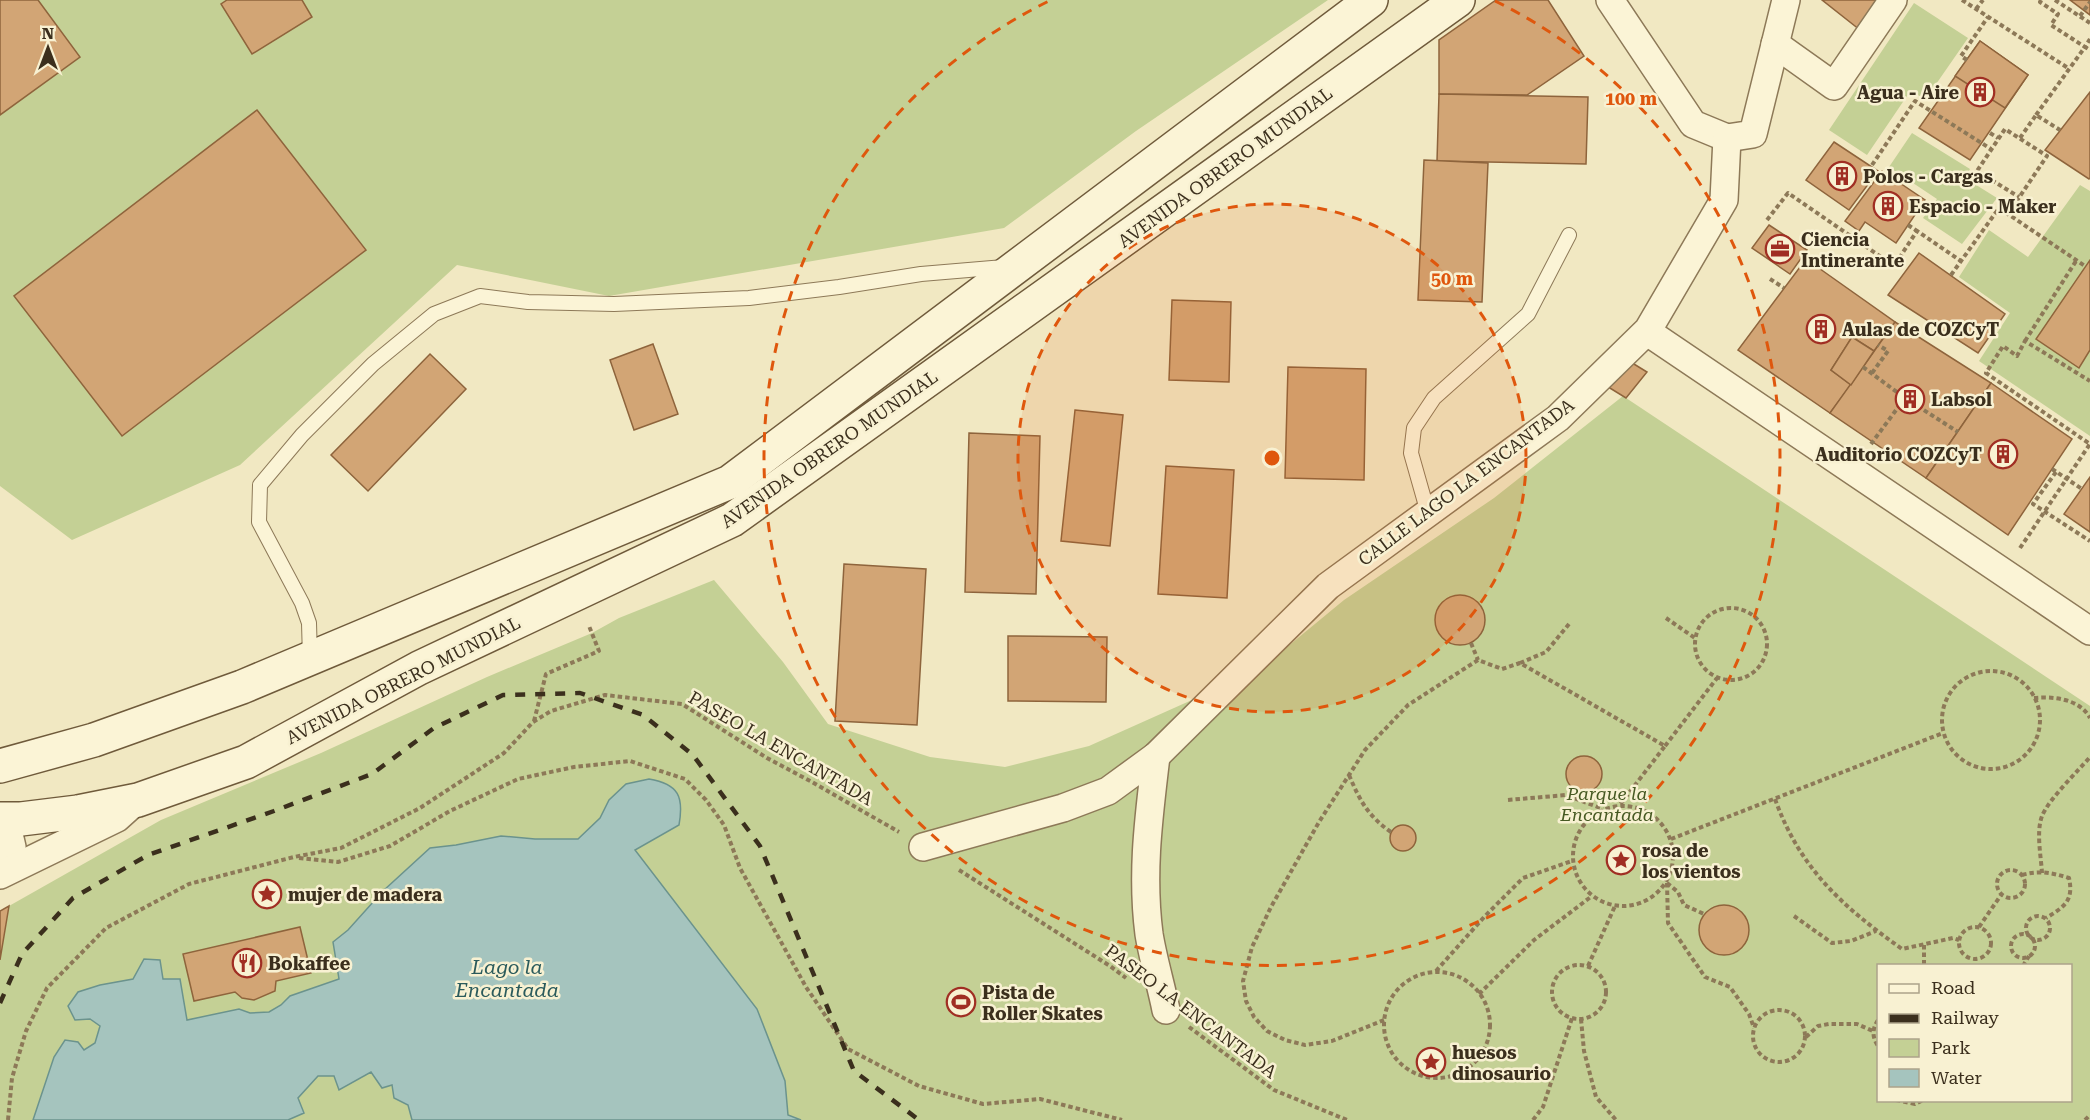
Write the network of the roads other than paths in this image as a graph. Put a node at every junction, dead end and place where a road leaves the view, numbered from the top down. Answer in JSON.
{"nodes":[{"id":1,"x":1371,"y":0,"type":"edge"},
{"id":2,"x":1458,"y":0,"type":"edge"},
{"id":3,"x":1610,"y":0,"type":"edge"},
{"id":4,"x":1786,"y":0,"type":"edge"},
{"id":5,"x":1893,"y":0,"type":"edge"},
{"id":6,"x":1775,"y":44,"type":"junction"},
{"id":7,"x":1727,"y":138,"type":"junction"},
{"id":8,"x":1569,"y":235,"type":"dead end"},
{"id":9,"x":1018,"y":265,"type":"junction"},
{"id":10,"x":1652,"y":333,"type":"junction"},
{"id":11,"x":1428,"y":513,"type":"junction"},
{"id":12,"x":2090,"y":631,"type":"edge"},
{"id":13,"x":310,"y":658,"type":"junction"},
{"id":14,"x":1156,"y":756,"type":"junction"},
{"id":15,"x":0,"y":766,"type":"edge"},
{"id":16,"x":138,"y":800,"type":"junction"},
{"id":17,"x":0,"y":819,"type":"edge"},
{"id":18,"x":0,"y":828,"type":"edge"},
{"id":19,"x":923,"y":847,"type":"road end"},
{"id":20,"x":0,"y":870,"type":"edge"},
{"id":21,"x":0,"y":875,"type":"edge"},
{"id":22,"x":1166,"y":1010,"type":"road end"}],
"edges":[{"from":1,"to":9,"type":"main road","name":"AVENIDA OBRERO MUNDIAL"},
{"from":2,"to":16,"type":"main road","name":"AVENIDA OBRERO MUNDIAL"},
{"from":3,"to":7,"type":"street"},
{"from":4,"to":6,"type":"street"},
{"from":5,"to":6,"type":"street"},
{"from":6,"to":7,"type":"street"},
{"from":7,"to":10,"type":"street","name":"CALLE LAGO LA ENCANTADA"},
{"from":8,"to":11,"type":"lane"},
{"from":9,"to":13,"type":"main road","name":"AVENIDA OBRERO MUNDIAL"},
{"from":9,"to":13,"type":"lane"},
{"from":10,"to":11,"type":"street","name":"CALLE LAGO LA ENCANTADA"},
{"from":10,"to":12,"type":"street"},
{"from":11,"to":14,"type":"street","name":"CALLE LAGO LA ENCANTADA"},
{"from":13,"to":15,"type":"main road","name":"AVENIDA OBRERO MUNDIAL"},
{"from":14,"to":19,"type":"street","name":"CALLE LAGO LA ENCANTADA"},
{"from":14,"to":22,"type":"street"},
{"from":16,"to":17,"type":"main road","name":"AVENIDA OBRERO MUNDIAL"},
{"from":16,"to":21,"type":"street"},
{"from":18,"to":20,"type":"street"}]}
